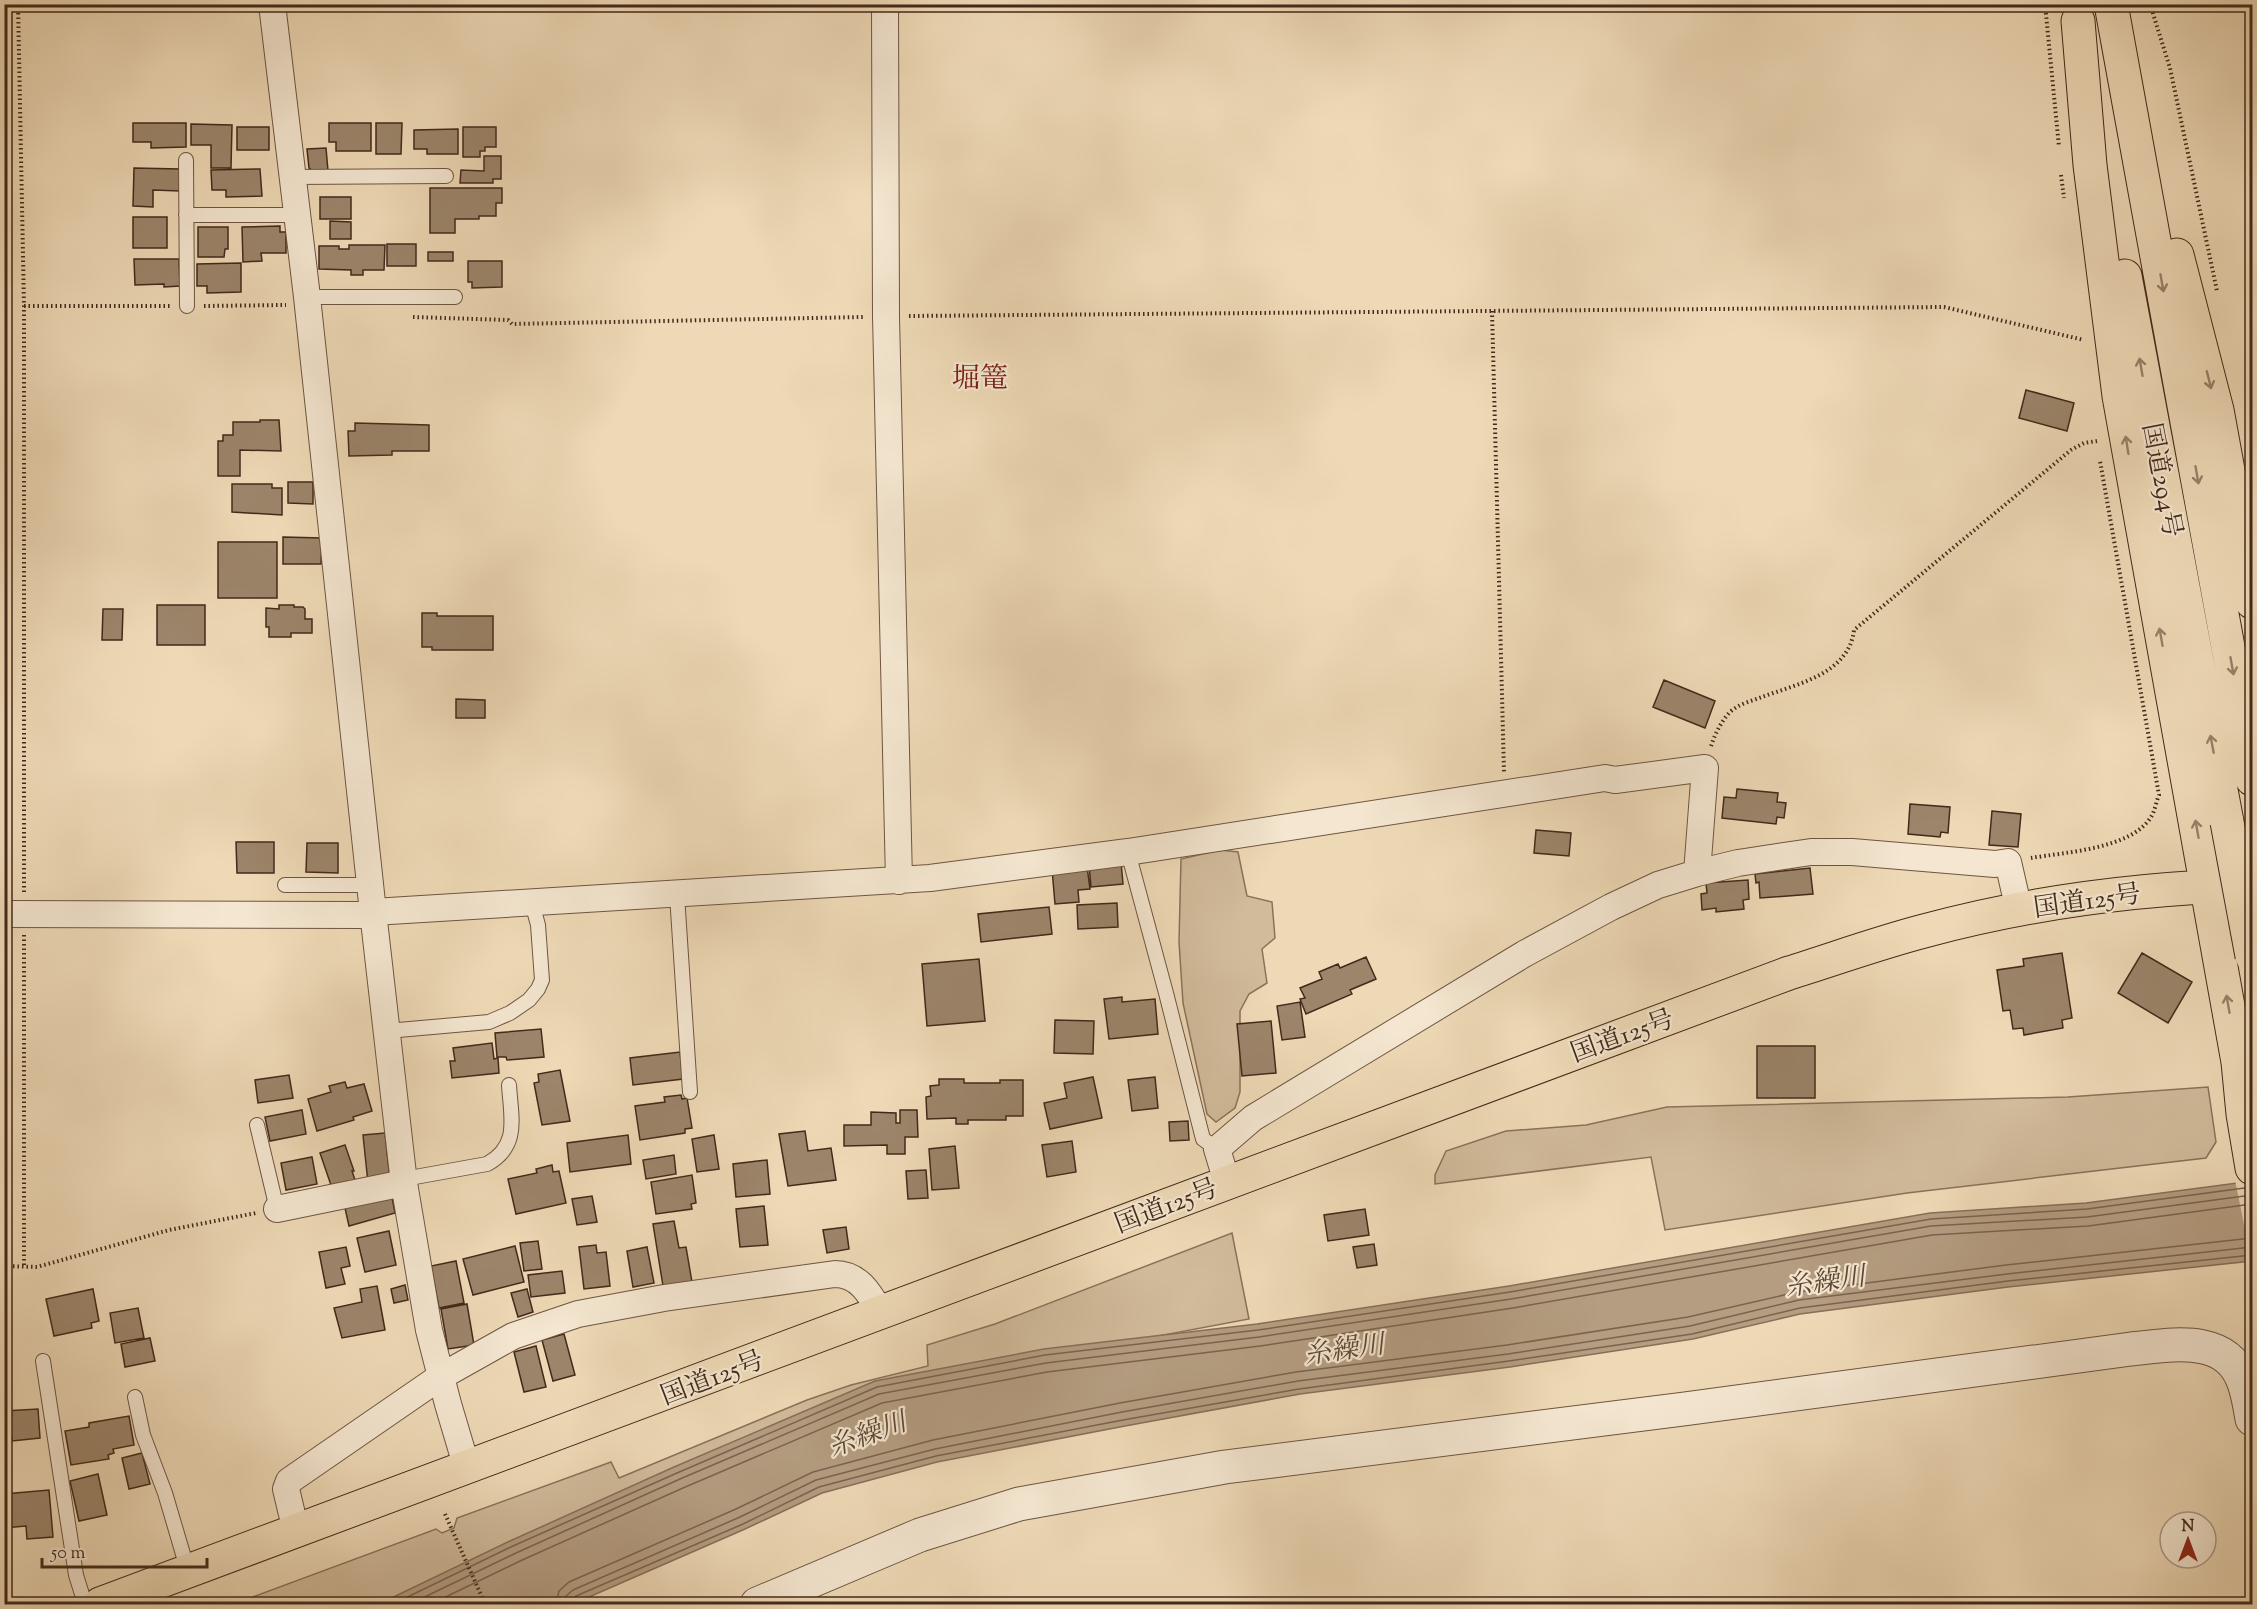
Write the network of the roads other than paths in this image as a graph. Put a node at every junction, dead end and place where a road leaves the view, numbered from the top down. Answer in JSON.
{"nodes":[{"id":1,"x":272,"y":4,"type":"edge"},
{"id":2,"x":885,"y":4,"type":"edge"},
{"id":3,"x":2113,"y":12,"type":"edge"},
{"id":4,"x":2077,"y":13,"type":"edge"},
{"id":5,"x":186,"y":160,"type":"dead end"},
{"id":6,"x":446,"y":176,"type":"dead end"},
{"id":7,"x":292,"y":177,"type":"junction"},
{"id":8,"x":186,"y":215,"type":"junction"},
{"id":9,"x":297,"y":215,"type":"junction"},
{"id":10,"x":455,"y":297,"type":"dead end"},
{"id":11,"x":307,"y":301,"type":"junction"},
{"id":12,"x":187,"y":306,"type":"road end"},
{"id":13,"x":2253,"y":602,"type":"edge"},
{"id":14,"x":2253,"y":779,"type":"edge"},
{"id":15,"x":1128,"y":852,"type":"junction"},
{"id":16,"x":1697,"y":873,"type":"junction"},
{"id":17,"x":899,"y":881,"type":"junction"},
{"id":18,"x":285,"y":885,"type":"dead end"},
{"id":19,"x":370,"y":885,"type":"junction"},
{"id":20,"x":2253,"y":885,"type":"edge"},
{"id":21,"x":2207,"y":886,"type":"junction"},
{"id":22,"x":677,"y":895,"type":"junction"},
{"id":23,"x":532,"y":903,"type":"junction"},
{"id":24,"x":2019,"y":910,"type":"junction"},
{"id":25,"x":373,"y":912,"type":"junction"},
{"id":26,"x":14,"y":914,"type":"edge"},
{"id":27,"x":2253,"y":956,"type":"edge"},
{"id":28,"x":387,"y":1031,"type":"junction"},
{"id":29,"x":509,"y":1085,"type":"dead end"},
{"id":30,"x":690,"y":1092,"type":"dead end"},
{"id":31,"x":257,"y":1125,"type":"dead end"},
{"id":32,"x":1217,"y":1149,"type":"junction"},
{"id":33,"x":2251,"y":1162,"type":"edge"},
{"id":34,"x":404,"y":1181,"type":"junction"},
{"id":35,"x":1227,"y":1182,"type":"junction"},
{"id":36,"x":277,"y":1209,"type":"joint"},
{"id":37,"x":881,"y":1313,"type":"junction"},
{"id":38,"x":43,"y":1361,"type":"dead end"},
{"id":39,"x":440,"y":1377,"type":"junction"},
{"id":40,"x":135,"y":1397,"type":"dead end"},
{"id":41,"x":2253,"y":1419,"type":"edge"},
{"id":42,"x":467,"y":1468,"type":"junction"},
{"id":43,"x":296,"y":1531,"type":"junction"},
{"id":44,"x":188,"y":1571,"type":"junction"},
{"id":45,"x":85,"y":1605,"type":"edge"},
{"id":46,"x":100,"y":1605,"type":"edge"},
{"id":47,"x":757,"y":1605,"type":"edge"}],
"edges":[{"from":1,"to":7,"type":"street"},
{"from":2,"to":17,"type":"street"},
{"from":3,"to":13,"type":"highway","one_way":true},
{"from":3,"to":14,"type":"highway","name":"国道294号","one_way":true},
{"from":21,"to":4,"type":"highway","one_way":true},
{"from":27,"to":4,"type":"highway","name":"国道294号","one_way":true,"bridge":true},
{"from":5,"to":8,"type":"lane"},
{"from":6,"to":7,"type":"lane"},
{"from":7,"to":9,"type":"street"},
{"from":8,"to":9,"type":"lane"},
{"from":8,"to":12,"type":"lane"},
{"from":9,"to":11,"type":"street"},
{"from":10,"to":11,"type":"lane"},
{"from":11,"to":19,"type":"street"},
{"from":15,"to":16,"type":"street"},
{"from":15,"to":17,"type":"street"},
{"from":15,"to":32,"type":"lane"},
{"from":16,"to":24,"type":"street"},
{"from":16,"to":32,"type":"street"},
{"from":17,"to":22,"type":"street"},
{"from":18,"to":19,"type":"lane"},
{"from":19,"to":25,"type":"street"},
{"from":20,"to":21,"type":"highway","name":"国道125号"},
{"from":21,"to":24,"type":"highway","name":"国道125号"},
{"from":33,"to":21,"type":"highway","one_way":true},
{"from":22,"to":23,"type":"street"},
{"from":22,"to":30,"type":"lane"},
{"from":23,"to":25,"type":"street"},
{"from":23,"to":28,"type":"lane"},
{"from":24,"to":35,"type":"highway","name":"国道125号"},
{"from":25,"to":26,"type":"street"},
{"from":25,"to":28,"type":"street"},
{"from":28,"to":34,"type":"street"},
{"from":29,"to":34,"type":"lane"},
{"from":31,"to":36,"type":"lane"},
{"from":32,"to":35,"type":"street"},
{"from":34,"to":36,"type":"street"},
{"from":34,"to":39,"type":"street"},
{"from":35,"to":37,"type":"highway","name":"国道125号"},
{"from":37,"to":39,"type":"street"},
{"from":37,"to":42,"type":"highway","name":"国道125号"},
{"from":38,"to":45,"type":"lane"},
{"from":39,"to":42,"type":"street"},
{"from":39,"to":43,"type":"street"},
{"from":40,"to":44,"type":"lane"},
{"from":41,"to":47,"type":"street"},
{"from":42,"to":43,"type":"highway","name":"国道125号"},
{"from":43,"to":44,"type":"highway","name":"国道125号"},
{"from":44,"to":46,"type":"highway","name":"国道125号"}]}
